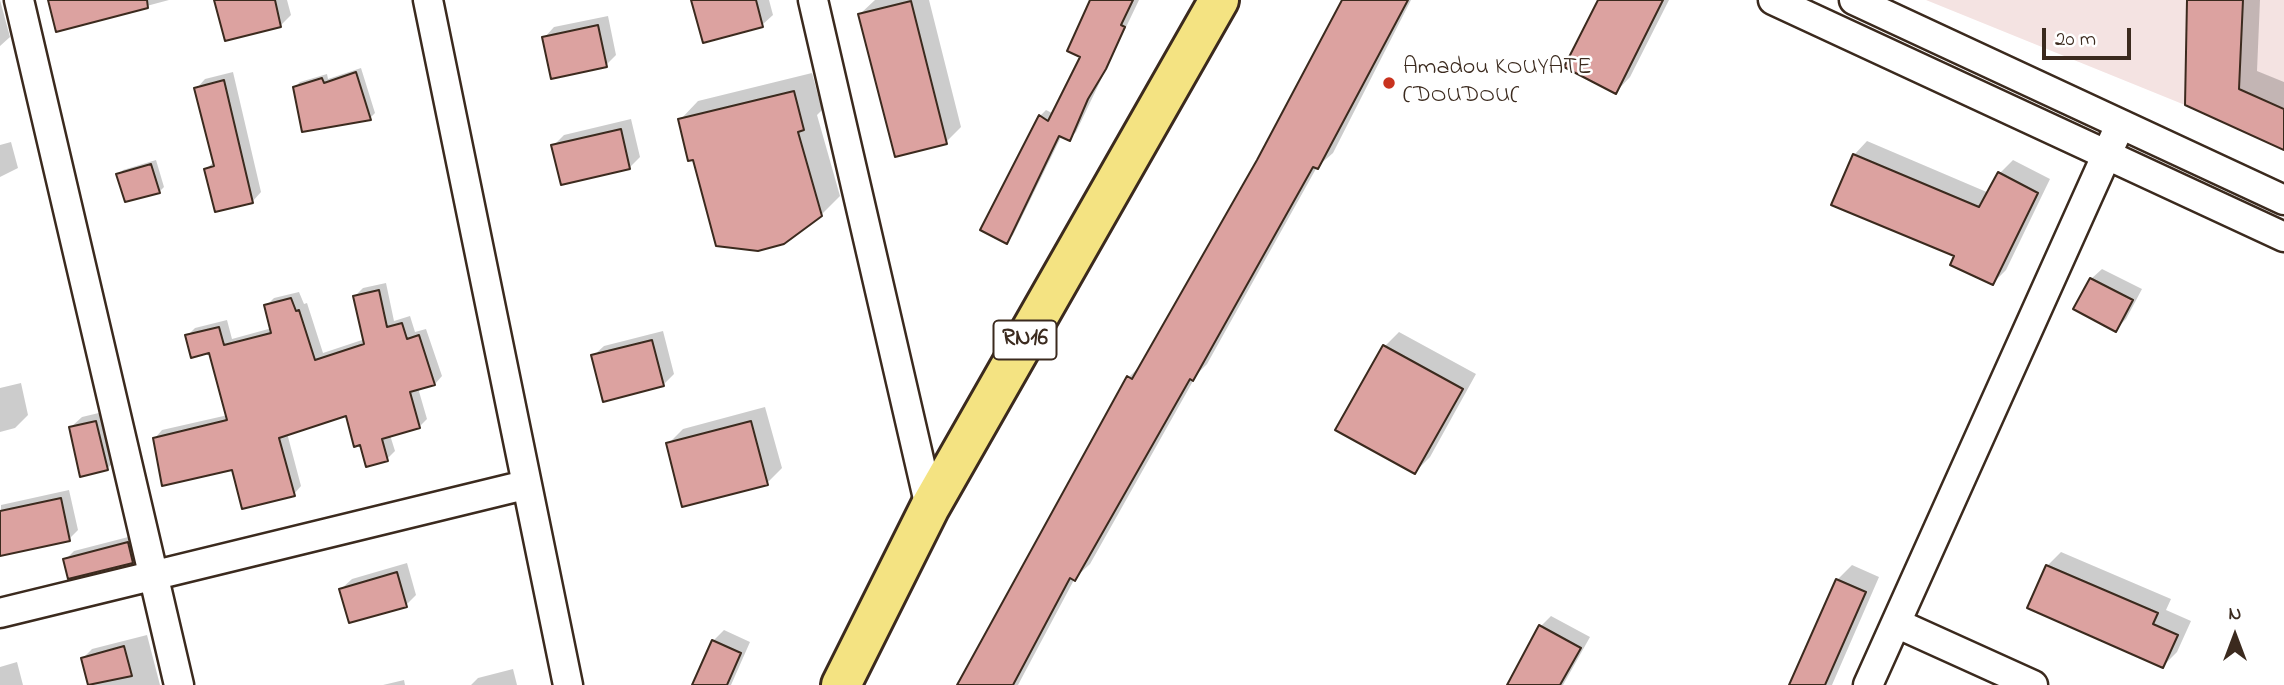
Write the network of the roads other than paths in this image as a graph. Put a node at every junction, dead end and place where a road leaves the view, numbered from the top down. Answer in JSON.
{"nodes":[{"id":1,"x":19,"y":0,"type":"edge"},
{"id":2,"x":428,"y":0,"type":"edge"},
{"id":3,"x":813,"y":0,"type":"edge"},
{"id":4,"x":1219,"y":0,"type":"edge"},
{"id":5,"x":1773,"y":0,"type":"edge"},
{"id":6,"x":1854,"y":0,"type":"edge"},
{"id":7,"x":2120,"y":125,"type":"junction"},
{"id":8,"x":2106,"y":154,"type":"junction"},
{"id":9,"x":2284,"y":200,"type":"edge"},
{"id":10,"x":2284,"y":237,"type":"edge"},
{"id":11,"x":525,"y":485,"type":"junction"},
{"id":12,"x":930,"y":506,"type":"junction"},
{"id":13,"x":153,"y":576,"type":"junction"},
{"id":14,"x":0,"y":613,"type":"edge"},
{"id":15,"x":1896,"y":623,"type":"junction"},
{"id":16,"x":179,"y":685,"type":"edge"},
{"id":17,"x":568,"y":685,"type":"edge"},
{"id":18,"x":841,"y":685,"type":"edge"},
{"id":19,"x":1868,"y":685,"type":"edge"},
{"id":20,"x":2033,"y":685,"type":"edge"}],
"edges":[{"from":1,"to":13,"type":"street"},
{"from":2,"to":11,"type":"street"},
{"from":3,"to":12,"type":"street"},
{"from":4,"to":12,"type":"main road","number":"RN16"},
{"from":5,"to":8,"type":"street"},
{"from":6,"to":7,"type":"street"},
{"from":7,"to":8,"type":"street"},
{"from":7,"to":9,"type":"street"},
{"from":8,"to":10,"type":"street"},
{"from":8,"to":15,"type":"street"},
{"from":11,"to":13,"type":"street"},
{"from":11,"to":17,"type":"street"},
{"from":12,"to":18,"type":"main road","number":"RN16"},
{"from":13,"to":14,"type":"street"},
{"from":13,"to":16,"type":"street"},
{"from":15,"to":19,"type":"street"},
{"from":15,"to":20,"type":"street"}]}
